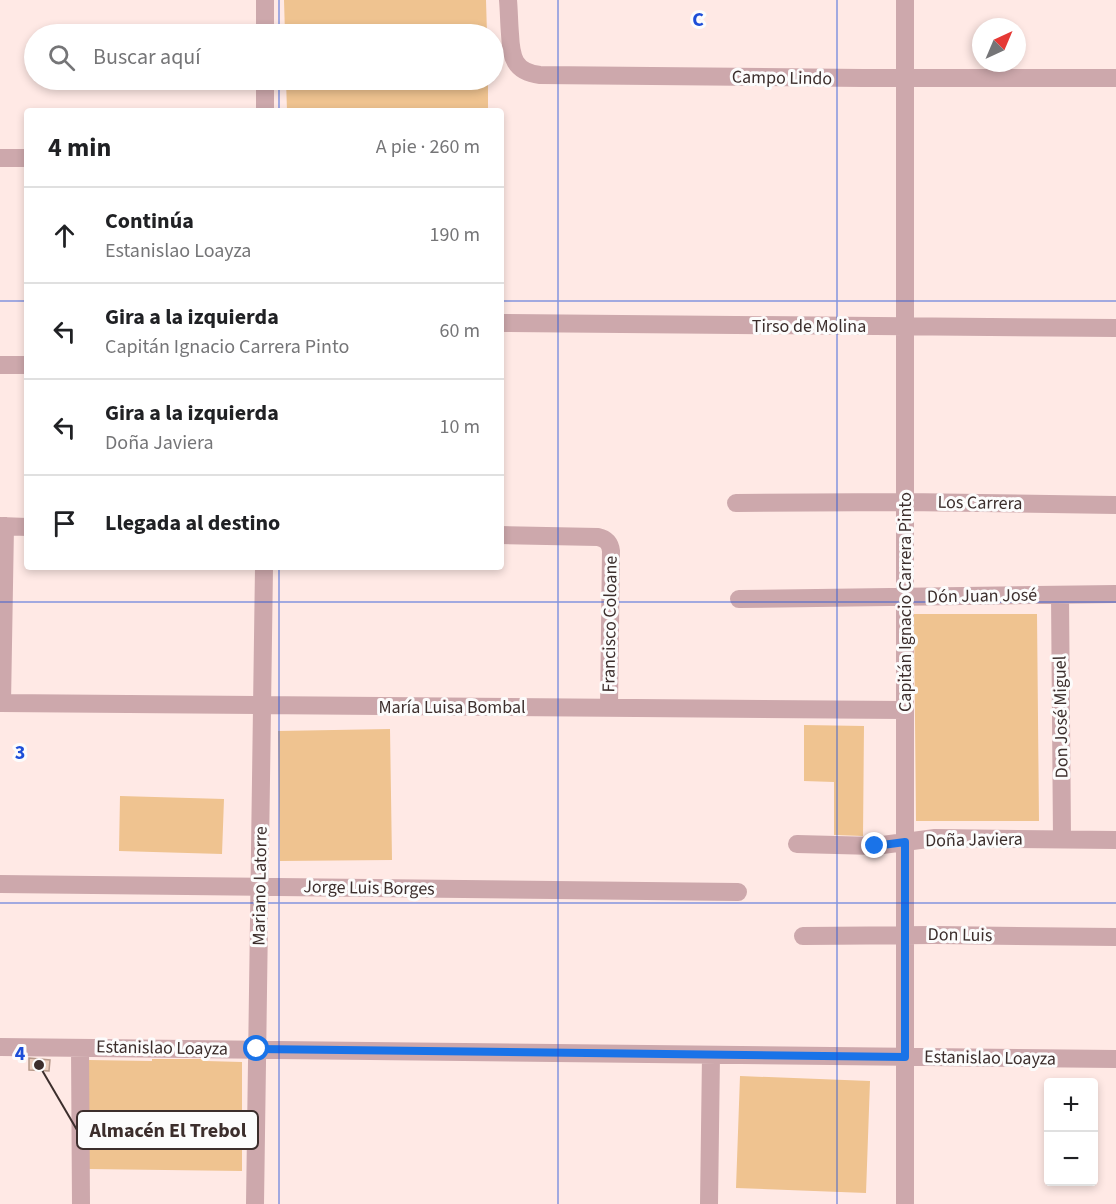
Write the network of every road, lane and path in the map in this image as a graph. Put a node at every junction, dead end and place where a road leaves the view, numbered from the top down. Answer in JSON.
{"nodes":[{"id":1,"x":265,"y":0,"type":"edge"},
{"id":2,"x":508,"y":0,"type":"edge"},
{"id":3,"x":906,"y":0,"type":"edge"},
{"id":4,"x":265,"y":24,"type":"edge"},
{"id":5,"x":905,"y":78,"type":"junction"},
{"id":6,"x":1116,"y":78,"type":"edge"},
{"id":7,"x":265,"y":90,"type":"edge"},
{"id":8,"x":265,"y":108,"type":"edge"},
{"id":9,"x":0,"y":158,"type":"edge"},
{"id":10,"x":24,"y":158,"type":"edge"},
{"id":11,"x":504,"y":323,"type":"edge"},
{"id":12,"x":905,"y":326,"type":"junction"},
{"id":13,"x":1116,"y":328,"type":"edge"},
{"id":14,"x":0,"y":365,"type":"edge"},
{"id":15,"x":24,"y":365,"type":"edge"},
{"id":16,"x":905,"y":502,"type":"junction"},
{"id":17,"x":736,"y":503,"type":"dead end"},
{"id":18,"x":1116,"y":505,"type":"edge"},
{"id":19,"x":3,"y":526,"type":"edge"},
{"id":20,"x":24,"y":526,"type":"edge"},
{"id":21,"x":504,"y":535,"type":"edge"},
{"id":22,"x":264,"y":570,"type":"edge"},
{"id":23,"x":1116,"y":594,"type":"edge"},
{"id":24,"x":1060,"y":595,"type":"junction"},
{"id":25,"x":905,"y":597,"type":"junction"},
{"id":26,"x":740,"y":599,"type":"dead end"},
{"id":27,"x":1,"y":703,"type":"edge"},
{"id":28,"x":262,"y":705,"type":"junction"},
{"id":29,"x":609,"y":708,"type":"junction"},
{"id":30,"x":905,"y":711,"type":"junction"},
{"id":31,"x":1062,"y":839,"type":"junction"},
{"id":32,"x":1116,"y":840,"type":"edge"},
{"id":33,"x":905,"y":842,"type":"junction"},
{"id":34,"x":797,"y":844,"type":"dead end"},
{"id":35,"x":0,"y":884,"type":"edge"},
{"id":36,"x":260,"y":886,"type":"junction"},
{"id":37,"x":738,"y":892,"type":"dead end"},
{"id":38,"x":905,"y":935,"type":"junction"},
{"id":39,"x":803,"y":936,"type":"dead end"},
{"id":40,"x":1116,"y":937,"type":"edge"},
{"id":41,"x":0,"y":1047,"type":"edge"},
{"id":42,"x":80,"y":1047,"type":"junction"},
{"id":43,"x":257,"y":1049,"type":"junction"},
{"id":44,"x":711,"y":1054,"type":"junction"},
{"id":45,"x":905,"y":1057,"type":"junction"},
{"id":46,"x":1116,"y":1059,"type":"edge"},
{"id":47,"x":81,"y":1204,"type":"edge"},
{"id":48,"x":255,"y":1204,"type":"edge"},
{"id":49,"x":709,"y":1204,"type":"edge"},
{"id":50,"x":905,"y":1204,"type":"edge"}],
"edges":[{"from":1,"to":4,"type":"street"},
{"from":2,"to":5,"type":"street","name":"Campo Lindo"},
{"from":3,"to":5,"type":"street","name":"Capitán Ignacio Carrera Pinto"},
{"from":5,"to":6,"type":"street","name":"Campo Lindo"},
{"from":5,"to":12,"type":"street","name":"Capitán Ignacio Carrera Pinto"},
{"from":7,"to":8,"type":"street"},
{"from":9,"to":10,"type":"street"},
{"from":11,"to":12,"type":"street","name":"Tirso de Molina"},
{"from":12,"to":13,"type":"street","name":"Tirso de Molina"},
{"from":12,"to":16,"type":"street","name":"Capitán Ignacio Carrera Pinto"},
{"from":14,"to":15,"type":"street"},
{"from":16,"to":17,"type":"street","name":"Los Carrera"},
{"from":16,"to":18,"type":"street","name":"Los Carrera"},
{"from":16,"to":25,"type":"street","name":"Capitán Ignacio Carrera Pinto"},
{"from":19,"to":20,"type":"street"},
{"from":19,"to":27,"type":"street"},
{"from":21,"to":29,"type":"street","name":"Francisco Coloane"},
{"from":22,"to":28,"type":"street","name":"Mariano Latorre"},
{"from":23,"to":24,"type":"street","name":"Dón Juan José"},
{"from":24,"to":25,"type":"street","name":"Dón Juan José"},
{"from":24,"to":31,"type":"street","name":"Don José Miguel"},
{"from":25,"to":26,"type":"street","name":"Dón Juan José"},
{"from":25,"to":30,"type":"street","name":"Capitán Ignacio Carrera Pinto"},
{"from":27,"to":28,"type":"street","name":"María Luisa Bombal"},
{"from":28,"to":29,"type":"street","name":"María Luisa Bombal"},
{"from":28,"to":36,"type":"street","name":"Mariano Latorre"},
{"from":29,"to":30,"type":"street","name":"María Luisa Bombal"},
{"from":30,"to":33,"type":"street","name":"Capitán Ignacio Carrera Pinto"},
{"from":31,"to":32,"type":"street","name":"Doña Javiera"},
{"from":31,"to":33,"type":"street","name":"Doña Javiera"},
{"from":33,"to":34,"type":"street","name":"Doña Javiera"},
{"from":33,"to":38,"type":"street","name":"Capitán Ignacio Carrera Pinto"},
{"from":35,"to":36,"type":"street","name":"Jorge Luis Borges"},
{"from":36,"to":37,"type":"street","name":"Jorge Luis Borges"},
{"from":36,"to":43,"type":"street","name":"Mariano Latorre"},
{"from":38,"to":39,"type":"street","name":"Don Luis"},
{"from":38,"to":40,"type":"street","name":"Don Luis"},
{"from":38,"to":45,"type":"street","name":"Capitán Ignacio Carrera Pinto"},
{"from":41,"to":42,"type":"street","name":"Estanislao Loayza"},
{"from":42,"to":43,"type":"street","name":"Estanislao Loayza"},
{"from":42,"to":47,"type":"street"},
{"from":43,"to":44,"type":"street","name":"Estanislao Loayza"},
{"from":43,"to":48,"type":"street","name":"Mariano Latorre"},
{"from":44,"to":45,"type":"street","name":"Estanislao Loayza"},
{"from":44,"to":49,"type":"street"},
{"from":45,"to":46,"type":"street","name":"Estanislao Loayza"},
{"from":45,"to":50,"type":"street","name":"Capitán Ignacio Carrera Pinto"}]}
